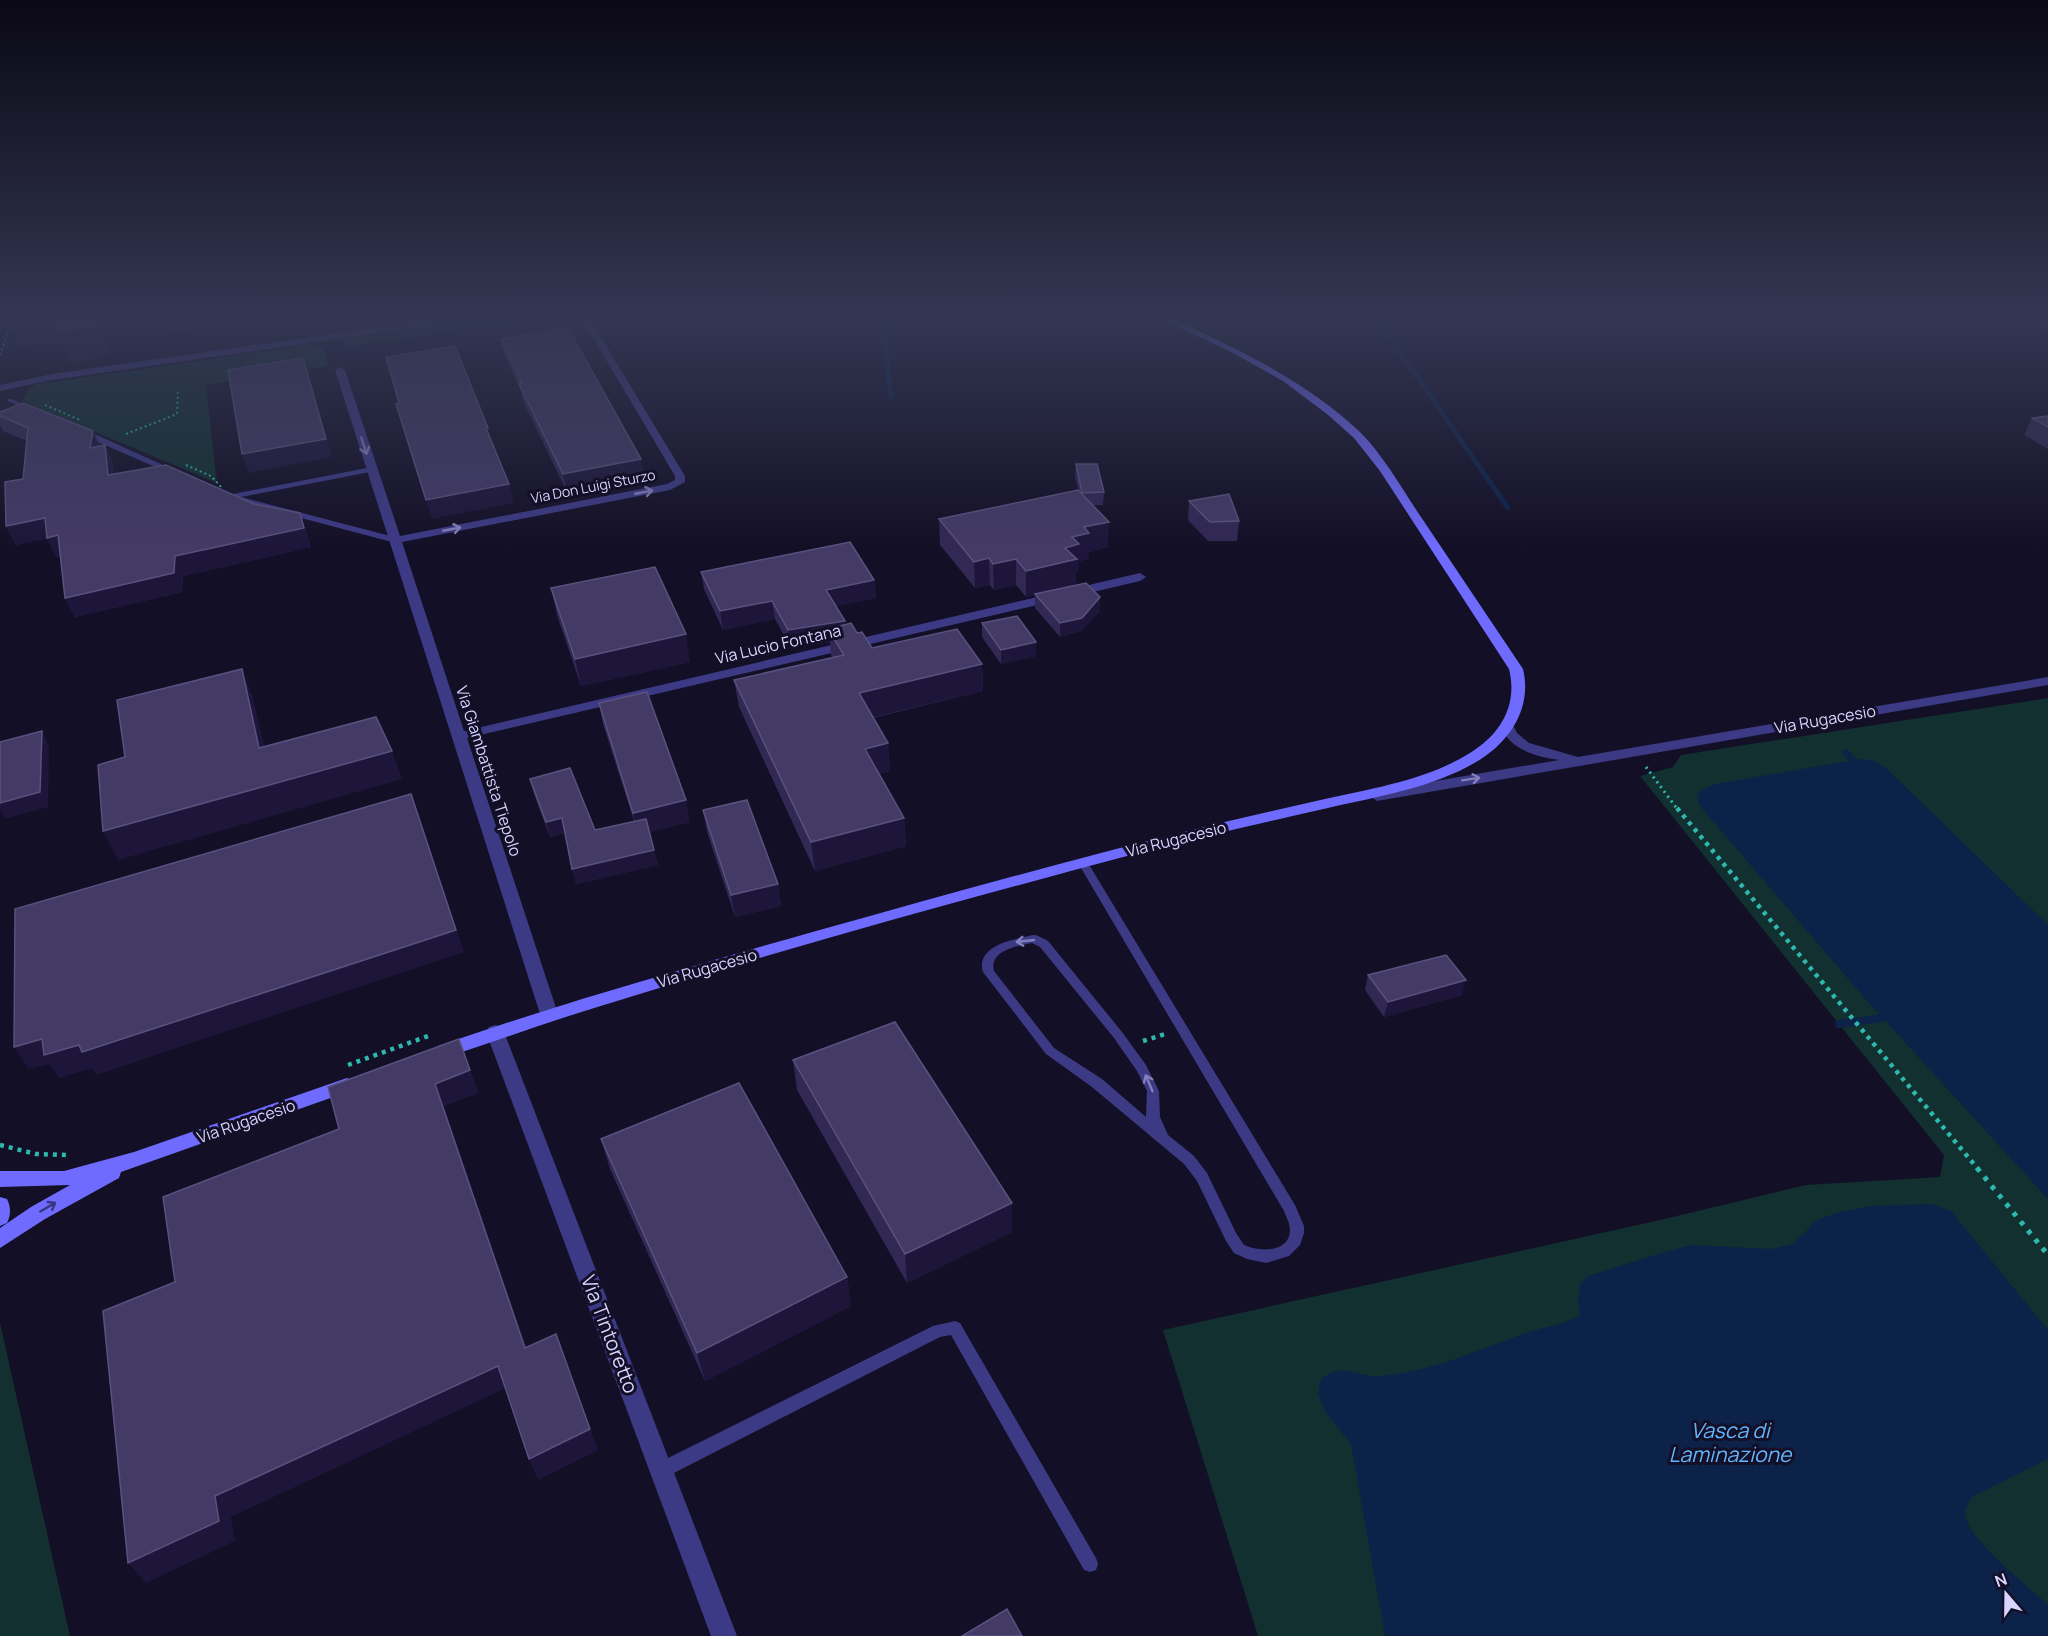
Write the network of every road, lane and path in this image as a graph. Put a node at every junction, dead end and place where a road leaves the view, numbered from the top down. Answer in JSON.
{"nodes":[{"id":1,"x":178,"y":395,"type":"edge"},
{"id":2,"x":348,"y":395,"type":"edge"},
{"id":3,"x":632,"y":395,"type":"edge"},
{"id":4,"x":1310,"y":395,"type":"edge"},
{"id":5,"x":10,"y":400,"type":"dead end"},
{"id":6,"x":42,"y":414,"type":"edge"},
{"id":7,"x":73,"y":428,"type":"edge"},
{"id":8,"x":104,"y":441,"type":"junction"},
{"id":9,"x":372,"y":469,"type":"junction"},
{"id":10,"x":178,"y":474,"type":"edge"},
{"id":11,"x":220,"y":492,"type":"edge"},
{"id":12,"x":230,"y":497,"type":"junction"},
{"id":13,"x":395,"y":540,"type":"junction"},
{"id":14,"x":1140,"y":577,"type":"dead end"},
{"id":15,"x":2048,"y":681,"type":"edge"},
{"id":16,"x":1512,"y":734,"type":"junction"},
{"id":17,"x":459,"y":736,"type":"junction"},
{"id":18,"x":1635,"y":752,"type":"junction"},
{"id":19,"x":1586,"y":760,"type":"junction"},
{"id":20,"x":1289,"y":812,"type":"junction"},
{"id":21,"x":1083,"y":863,"type":"junction"},
{"id":22,"x":549,"y":1014,"type":"junction"},
{"id":23,"x":1183,"y":1028,"type":"junction"},
{"id":24,"x":495,"y":1032,"type":"junction"},
{"id":25,"x":1126,"y":1046,"type":"junction"},
{"id":26,"x":429,"y":1056,"type":"edge"},
{"id":27,"x":362,"y":1079,"type":"edge"},
{"id":28,"x":1163,"y":1138,"type":"junction"},
{"id":29,"x":135,"y":1160,"type":"junction"},
{"id":30,"x":0,"y":1179,"type":"edge"},
{"id":31,"x":0,"y":1205,"type":"edge"},
{"id":32,"x":0,"y":1217,"type":"edge"},
{"id":33,"x":0,"y":1239,"type":"edge"},
{"id":34,"x":2048,"y":1255,"type":"edge"},
{"id":35,"x":662,"y":1470,"type":"junction"},
{"id":36,"x":1090,"y":1564,"type":"dead end"},
{"id":37,"x":724,"y":1636,"type":"edge"}],
"edges":[{"from":1,"to":8,"type":"path"},
{"from":2,"to":9,"type":"street","name":"Via Giambattista Tiepolo","one_way":true},
{"from":13,"to":3,"type":"street","name":"Via Don Luigi Sturzo","one_way":true},
{"from":4,"to":16,"type":"main road","name":"Via Rugacesio"},
{"from":5,"to":6,"type":"lane"},
{"from":7,"to":8,"type":"lane"},
{"from":8,"to":10,"type":"lane"},
{"from":9,"to":12,"type":"lane"},
{"from":9,"to":13,"type":"street","name":"Via Giambattista Tiepolo"},
{"from":11,"to":12,"type":"lane"},
{"from":12,"to":13,"type":"lane"},
{"from":13,"to":17,"type":"street","name":"Via Giambattista Tiepolo"},
{"from":14,"to":17,"type":"street","name":"Via Lucio Fontana"},
{"from":15,"to":18,"type":"street","name":"Via Rugacesio"},
{"from":16,"to":19,"type":"street"},
{"from":16,"to":20,"type":"main road","name":"Via Rugacesio"},
{"from":17,"to":22,"type":"street","name":"Via Giambattista Tiepolo"},
{"from":18,"to":19,"type":"street","name":"Via Rugacesio"},
{"from":18,"to":34,"type":"path"},
{"from":20,"to":19,"type":"street","name":"Via Rugacesio","one_way":true},
{"from":20,"to":21,"type":"main road","name":"Via Rugacesio"},
{"from":21,"to":22,"type":"main road","name":"Via Rugacesio"},
{"from":21,"to":23,"type":"lane"},
{"from":22,"to":24,"type":"main road","name":"Via Rugacesio"},
{"from":23,"to":25,"type":"path"},
{"from":23,"to":28,"type":"lane"},
{"from":24,"to":26,"type":"main road","name":"Via Rugacesio"},
{"from":24,"to":35,"type":"street","name":"Via Tintoretto"},
{"from":28,"to":25,"type":"lane","one_way":true},
{"from":25,"to":28,"type":"lane","one_way":true},
{"from":27,"to":29,"type":"main road","name":"Via Rugacesio"},
{"from":29,"to":30,"type":"main road","name":"Via Rugacesio"},
{"from":33,"to":29,"type":"main road","name":"Via Rugacesio","one_way":true},
{"from":31,"to":32,"type":"main road"},
{"from":35,"to":36,"type":"lane"},
{"from":35,"to":37,"type":"street","name":"Via Tintoretto"}]}
